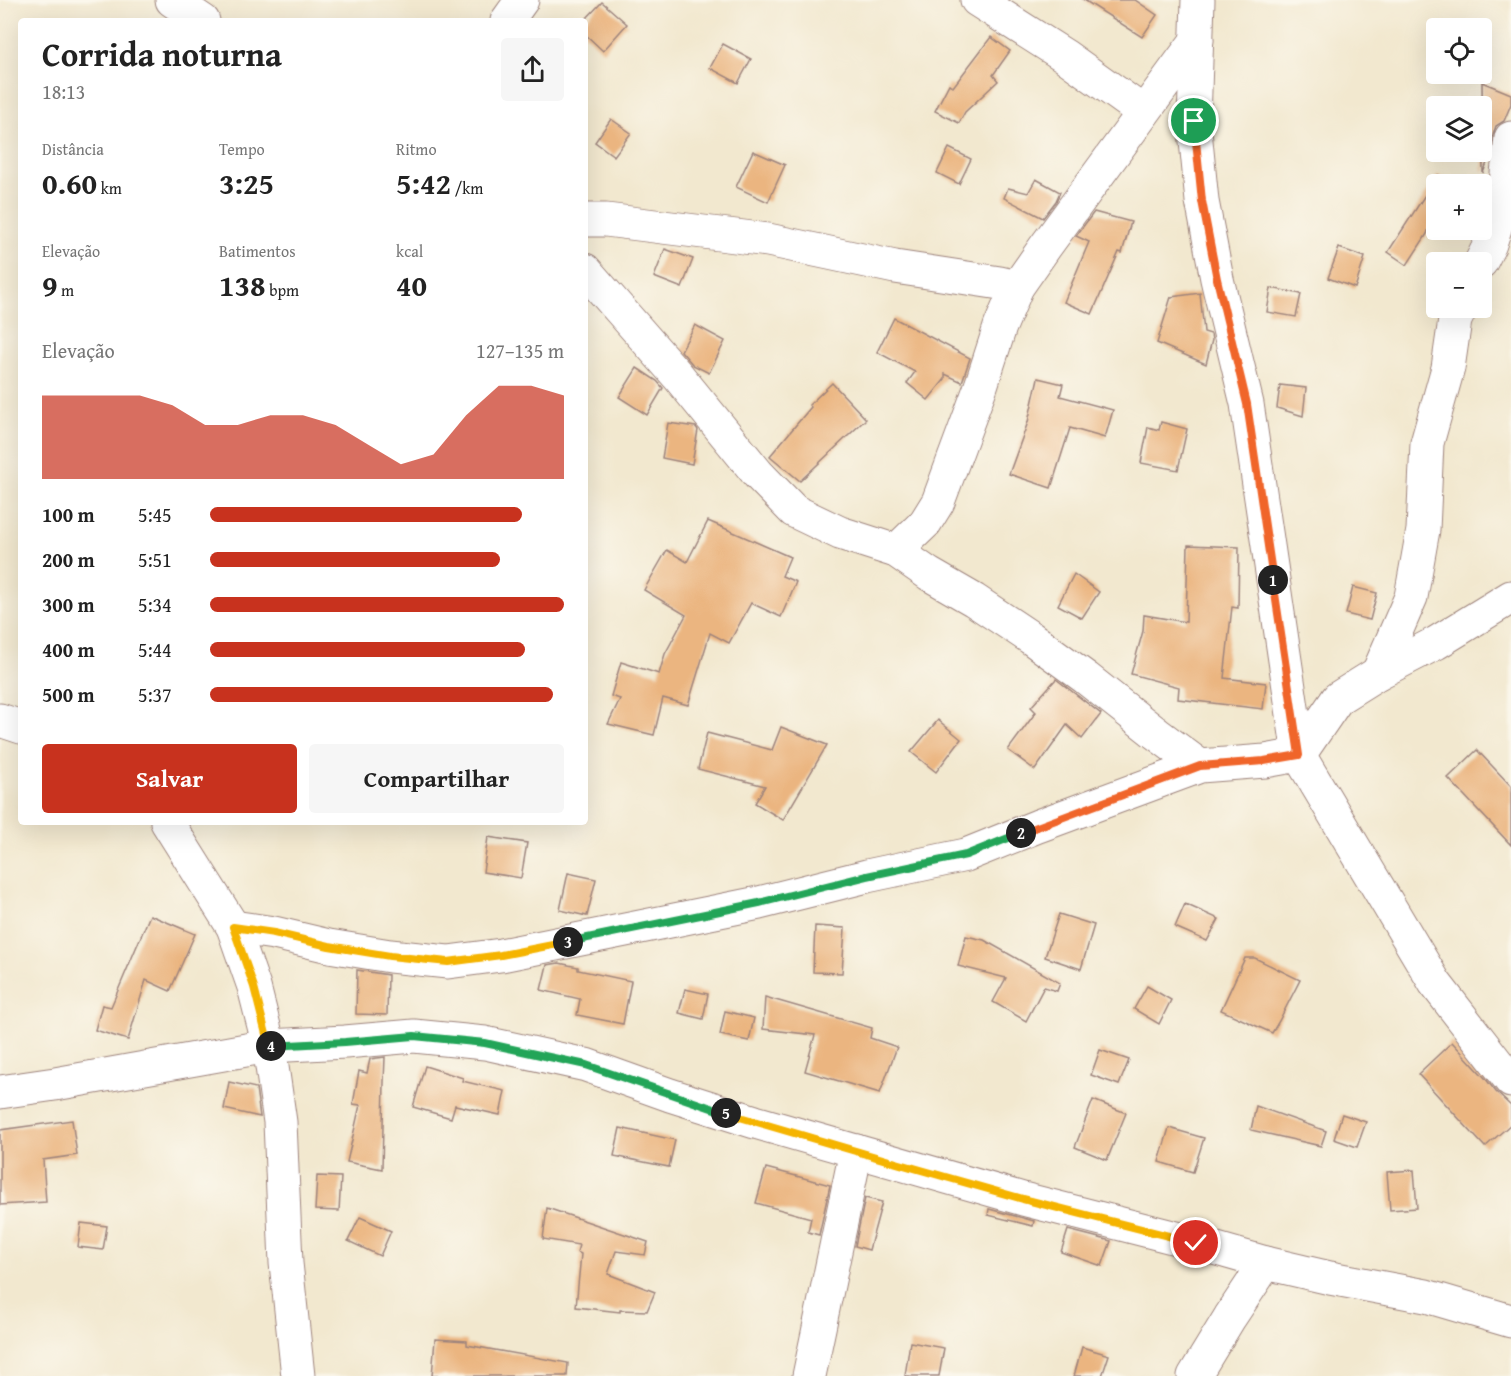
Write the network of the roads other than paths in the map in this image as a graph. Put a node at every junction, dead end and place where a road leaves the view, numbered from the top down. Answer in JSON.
{"nodes":[{"id":1,"x":173,"y":0,"type":"edge"},
{"id":2,"x":522,"y":0,"type":"edge"},
{"id":3,"x":977,"y":0,"type":"edge"},
{"id":4,"x":1198,"y":0,"type":"edge"},
{"id":5,"x":170,"y":18,"type":"edge"},
{"id":6,"x":198,"y":18,"type":"edge"},
{"id":7,"x":509,"y":18,"type":"edge"},
{"id":8,"x":1197,"y":40,"type":"junction"},
{"id":9,"x":1143,"y":112,"type":"junction"},
{"id":10,"x":1511,"y":138,"type":"edge"},
{"id":11,"x":588,"y":220,"type":"edge"},
{"id":12,"x":1486,"y":252,"type":"edge"},
{"id":13,"x":588,"y":273,"type":"edge"},
{"id":14,"x":1017,"y":287,"type":"junction"},
{"id":15,"x":1456,"y":318,"type":"edge"},
{"id":16,"x":896,"y":551,"type":"junction"},
{"id":17,"x":1511,"y":597,"type":"edge"},
{"id":18,"x":1378,"y":674,"type":"junction"},
{"id":19,"x":0,"y":720,"type":"edge"},
{"id":20,"x":18,"y":726,"type":"edge"},
{"id":21,"x":1299,"y":755,"type":"junction"},
{"id":22,"x":1200,"y":766,"type":"junction"},
{"id":23,"x":169,"y":825,"type":"edge"},
{"id":24,"x":233,"y":927,"type":"junction"},
{"id":25,"x":269,"y":1046,"type":"junction"},
{"id":26,"x":1511,"y":1081,"type":"edge"},
{"id":27,"x":0,"y":1092,"type":"edge"},
{"id":28,"x":856,"y":1151,"type":"junction"},
{"id":29,"x":1266,"y":1263,"type":"junction"},
{"id":30,"x":1511,"y":1320,"type":"edge"},
{"id":31,"x":298,"y":1376,"type":"edge"},
{"id":32,"x":809,"y":1376,"type":"edge"},
{"id":33,"x":1194,"y":1376,"type":"edge"}],
"edges":[{"from":1,"to":5,"type":"street"},
{"from":1,"to":6,"type":"street"},
{"from":2,"to":7,"type":"street"},
{"from":3,"to":9,"type":"street"},
{"from":4,"to":8,"type":"street"},
{"from":8,"to":9,"type":"street"},
{"from":8,"to":21,"type":"street"},
{"from":9,"to":14,"type":"street"},
{"from":10,"to":12,"type":"street"},
{"from":11,"to":14,"type":"street"},
{"from":13,"to":16,"type":"street"},
{"from":14,"to":16,"type":"street"},
{"from":15,"to":18,"type":"street"},
{"from":16,"to":22,"type":"street"},
{"from":17,"to":18,"type":"street"},
{"from":18,"to":21,"type":"street"},
{"from":19,"to":20,"type":"street"},
{"from":21,"to":22,"type":"street"},
{"from":21,"to":26,"type":"street"},
{"from":22,"to":24,"type":"street"},
{"from":23,"to":24,"type":"street"},
{"from":24,"to":25,"type":"street"},
{"from":25,"to":27,"type":"street"},
{"from":25,"to":28,"type":"street"},
{"from":25,"to":31,"type":"street"},
{"from":28,"to":29,"type":"street"},
{"from":28,"to":32,"type":"street"},
{"from":29,"to":30,"type":"street"},
{"from":29,"to":33,"type":"street"}]}
